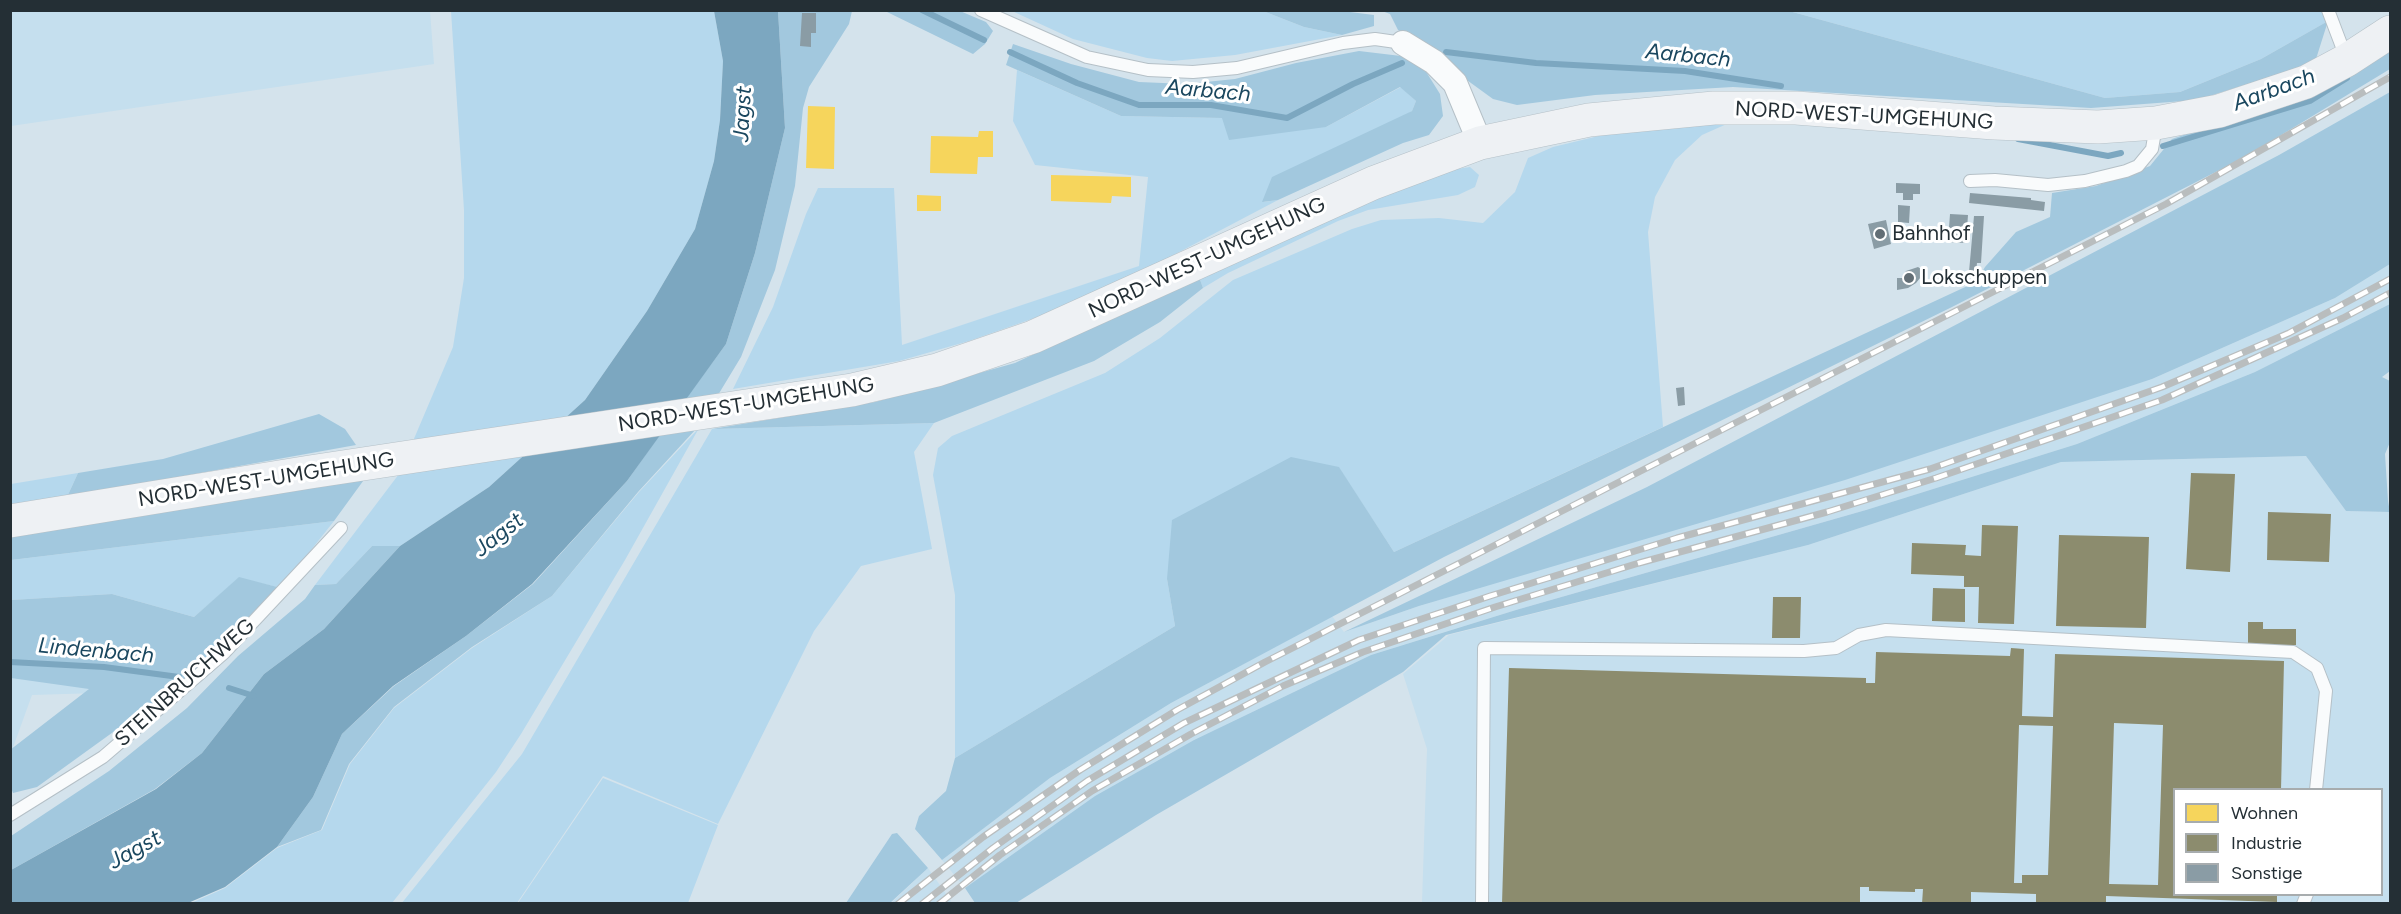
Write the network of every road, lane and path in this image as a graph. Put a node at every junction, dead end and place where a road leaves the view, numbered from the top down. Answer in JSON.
{"nodes":[{"id":1,"x":981,"y":10,"type":"edge"},
{"id":2,"x":2328,"y":10,"type":"edge"},
{"id":3,"x":2391,"y":32,"type":"edge"},
{"id":4,"x":1403,"y":43,"type":"joint"},
{"id":5,"x":2347,"y":60,"type":"junction"},
{"id":6,"x":2156,"y":123,"type":"junction"},
{"id":7,"x":1480,"y":143,"type":"junction"},
{"id":8,"x":1970,"y":181,"type":"dead end"},
{"id":9,"x":10,"y":521,"type":"edge"},
{"id":10,"x":341,"y":528,"type":"dead end"},
{"id":11,"x":2316,"y":788,"type":"edge"},
{"id":12,"x":10,"y":815,"type":"edge"},
{"id":13,"x":1482,"y":903,"type":"edge"}],
"edges":[{"from":1,"to":4,"type":"lane"},
{"from":2,"to":5,"type":"lane"},
{"from":3,"to":5,"type":"main road","name":"NORD-WEST-UMGEHUNG"},
{"from":4,"to":7,"type":"street"},
{"from":5,"to":6,"type":"main road","name":"NORD-WEST-UMGEHUNG"},
{"from":6,"to":7,"type":"main road","name":"NORD-WEST-UMGEHUNG"},
{"from":6,"to":8,"type":"lane"},
{"from":7,"to":9,"type":"main road","name":"NORD-WEST-UMGEHUNG"},
{"from":10,"to":12,"type":"lane","name":"STEINBRUCHWEG"},
{"from":11,"to":13,"type":"lane"}]}
